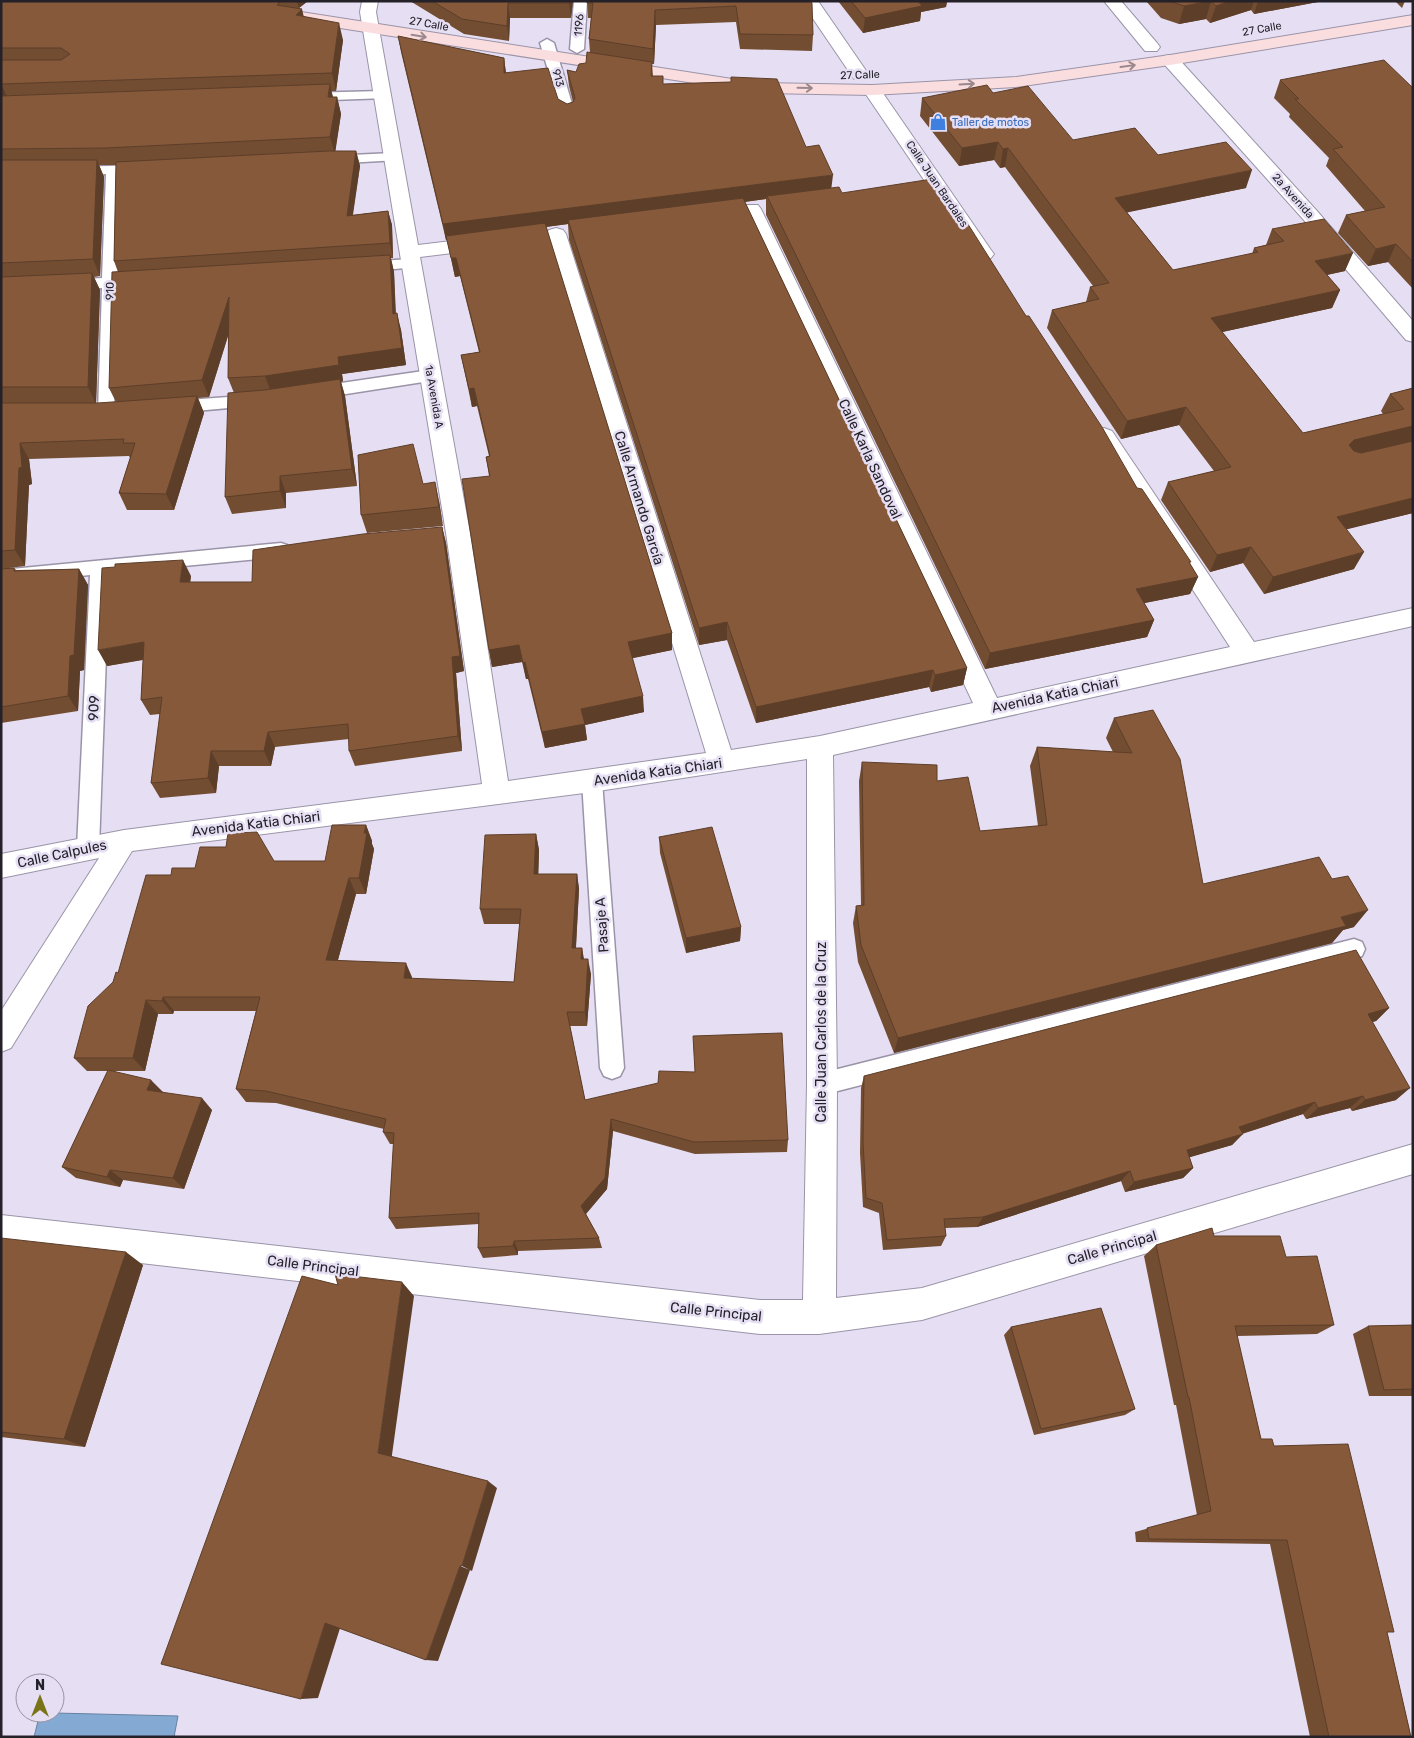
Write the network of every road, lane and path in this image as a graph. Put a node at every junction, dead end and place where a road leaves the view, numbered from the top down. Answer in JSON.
{"nodes":[{"id":1,"x":582,"y":1,"type":"edge"},
{"id":2,"x":809,"y":1,"type":"edge"},
{"id":3,"x":1112,"y":1,"type":"edge"},
{"id":4,"x":317,"y":3,"type":"dead end"},
{"id":5,"x":1413,"y":3,"type":"edge"},
{"id":6,"x":286,"y":14,"type":"edge"},
{"id":7,"x":369,"y":14,"type":"edge"},
{"id":8,"x":1413,"y":20,"type":"edge"},
{"id":9,"x":1151,"y":47,"type":"junction"},
{"id":10,"x":577,"y":48,"type":"junction"},
{"id":11,"x":550,"y":50,"type":"junction"},
{"id":12,"x":1170,"y":60,"type":"junction"},
{"id":13,"x":866,"y":82,"type":"junction"},
{"id":14,"x":382,"y":94,"type":"junction"},
{"id":15,"x":294,"y":98,"type":"edge"},
{"id":16,"x":568,"y":114,"type":"edge"},
{"id":17,"x":393,"y":157,"type":"junction"},
{"id":18,"x":316,"y":161,"type":"edge"},
{"id":19,"x":161,"y":168,"type":"edge"},
{"id":20,"x":113,"y":171,"type":"junction"},
{"id":21,"x":57,"y":172,"type":"edge"},
{"id":22,"x":751,"y":209,"type":"edge"},
{"id":23,"x":556,"y":234,"type":"dead end"},
{"id":24,"x":507,"y":240,"type":"edge"},
{"id":25,"x":410,"y":258,"type":"junction"},
{"id":26,"x":993,"y":267,"type":"edge"},
{"id":27,"x":343,"y":268,"type":"edge"},
{"id":28,"x":158,"y":280,"type":"edge"},
{"id":29,"x":110,"y":283,"type":"junction"},
{"id":30,"x":51,"y":286,"type":"edge"},
{"id":31,"x":1413,"y":335,"type":"edge"},
{"id":32,"x":430,"y":376,"type":"junction"},
{"id":33,"x":300,"y":396,"type":"edge"},
{"id":34,"x":271,"y":400,"type":"edge"},
{"id":35,"x":155,"y":408,"type":"edge"},
{"id":36,"x":126,"y":410,"type":"edge"},
{"id":37,"x":87,"y":412,"type":"edge"},
{"id":38,"x":106,"y":412,"type":"junction"},
{"id":39,"x":1091,"y":415,"type":"edge"},
{"id":40,"x":299,"y":548,"type":"edge"},
{"id":41,"x":100,"y":567,"type":"junction"},
{"id":42,"x":1,"y":578,"type":"edge"},
{"id":43,"x":1413,"y":617,"type":"edge"},
{"id":44,"x":1248,"y":654,"type":"junction"},
{"id":45,"x":989,"y":709,"type":"junction"},
{"id":46,"x":820,"y":747,"type":"junction"},
{"id":47,"x":722,"y":762,"type":"junction"},
{"id":48,"x":592,"y":781,"type":"junction"},
{"id":49,"x":497,"y":793,"type":"junction"},
{"id":50,"x":124,"y":841,"type":"junction"},
{"id":51,"x":88,"y":848,"type":"junction"},
{"id":52,"x":1,"y":866,"type":"edge"},
{"id":53,"x":1354,"y":949,"type":"edge"},
{"id":54,"x":1,"y":1038,"type":"edge"},
{"id":55,"x":612,"y":1068,"type":"dead end"},
{"id":56,"x":822,"y":1084,"type":"junction"},
{"id":57,"x":1413,"y":1159,"type":"edge"},
{"id":58,"x":1,"y":1231,"type":"edge"},
{"id":59,"x":819,"y":1317,"type":"junction"}],
"edges":[{"from":1,"to":10,"type":"lane","name":"1196"},
{"from":2,"to":13,"type":"street","name":"Calle Juan Bardales"},
{"from":3,"to":9,"type":"street"},
{"from":4,"to":7,"type":"main road"},
{"from":5,"to":9,"type":"main road","name":"27 Calle"},
{"from":6,"to":7,"type":"main road"},
{"from":7,"to":11,"type":"main road"},
{"from":7,"to":14,"type":"street","name":"1a Avenida A"},
{"from":8,"to":12,"type":"main road"},
{"from":9,"to":13,"type":"main road","name":"27 Calle"},
{"from":10,"to":11,"type":"main road","name":"27 Calle"},
{"from":10,"to":13,"type":"main road","name":"27 Calle"},
{"from":11,"to":13,"type":"main road","one_way":true},
{"from":11,"to":16,"type":"lane","name":"913"},
{"from":13,"to":12,"type":"main road","one_way":true},
{"from":12,"to":31,"type":"street","name":"2a Avenida"},
{"from":13,"to":26,"type":"street","name":"Calle Juan Bardales"},
{"from":14,"to":15,"type":"lane"},
{"from":14,"to":17,"type":"street","name":"1a Avenida A"},
{"from":17,"to":18,"type":"lane"},
{"from":17,"to":25,"type":"street","name":"1a Avenida A"},
{"from":19,"to":20,"type":"lane"},
{"from":20,"to":21,"type":"lane"},
{"from":20,"to":29,"type":"lane","name":"910"},
{"from":22,"to":45,"type":"street","name":"Calle Karla Sandoval"},
{"from":23,"to":47,"type":"street","name":"Calle Armando García"},
{"from":24,"to":25,"type":"street"},
{"from":25,"to":27,"type":"lane"},
{"from":25,"to":32,"type":"street","name":"1a Avenida A"},
{"from":28,"to":29,"type":"lane"},
{"from":29,"to":30,"type":"lane"},
{"from":29,"to":38,"type":"lane","name":"910"},
{"from":32,"to":33,"type":"lane"},
{"from":32,"to":49,"type":"street","name":"1a Avenida A"},
{"from":34,"to":35,"type":"lane"},
{"from":36,"to":38,"type":"lane"},
{"from":37,"to":38,"type":"lane"},
{"from":39,"to":44,"type":"street"},
{"from":40,"to":41,"type":"lane"},
{"from":41,"to":42,"type":"lane"},
{"from":41,"to":51,"type":"lane","name":"909"},
{"from":43,"to":44,"type":"street","name":"Avenida Katia Chiari"},
{"from":44,"to":45,"type":"street","name":"Avenida Katia Chiari"},
{"from":45,"to":46,"type":"street","name":"Avenida Katia Chiari"},
{"from":46,"to":47,"type":"street","name":"Avenida Katia Chiari"},
{"from":46,"to":56,"type":"street","name":"Calle Juan Carlos de la Cruz"},
{"from":47,"to":48,"type":"street","name":"Avenida Katia Chiari"},
{"from":48,"to":49,"type":"street","name":"Avenida Katia Chiari"},
{"from":48,"to":55,"type":"lane","name":"Pasaje A"},
{"from":49,"to":50,"type":"street","name":"Avenida Katia Chiari"},
{"from":50,"to":51,"type":"street","name":"Calle Calpules"},
{"from":50,"to":54,"type":"street"},
{"from":51,"to":52,"type":"street","name":"Calle Calpules"},
{"from":53,"to":56,"type":"lane"},
{"from":56,"to":59,"type":"street","name":"Calle Juan Carlos de la Cruz"},
{"from":57,"to":59,"type":"street","name":"Calle Principal"},
{"from":58,"to":59,"type":"street","name":"Calle Principal"}]}
